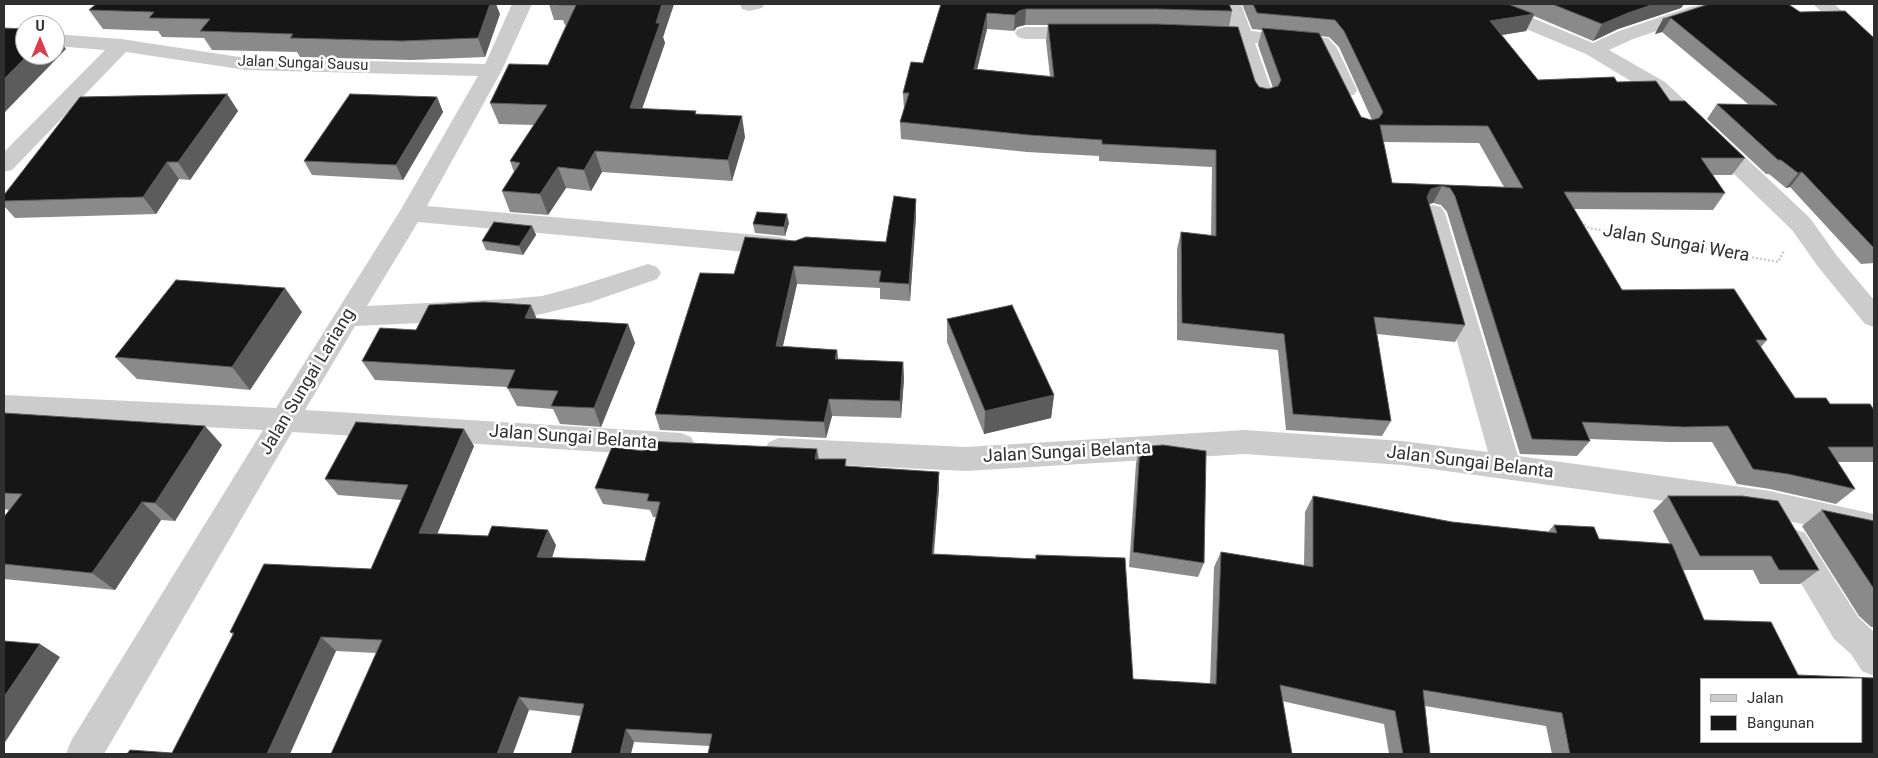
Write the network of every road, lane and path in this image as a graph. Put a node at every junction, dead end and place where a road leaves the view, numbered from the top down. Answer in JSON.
{"nodes":[{"id":1,"x":522,"y":4,"type":"edge"},
{"id":2,"x":1230,"y":4,"type":"edge"},
{"id":3,"x":1483,"y":4,"type":"edge"},
{"id":4,"x":1736,"y":4,"type":"edge"},
{"id":5,"x":1823,"y":4,"type":"edge"},
{"id":6,"x":1100,"y":33,"type":"edge"},
{"id":7,"x":1025,"y":34,"type":"dead end"},
{"id":8,"x":1184,"y":34,"type":"edge"},
{"id":9,"x":1242,"y":36,"type":"junction"},
{"id":10,"x":65,"y":41,"type":"edge"},
{"id":11,"x":121,"y":45,"type":"junction"},
{"id":12,"x":1874,"y":49,"type":"edge"},
{"id":13,"x":1593,"y":50,"type":"junction"},
{"id":14,"x":492,"y":70,"type":"junction"},
{"id":15,"x":1263,"y":97,"type":"edge"},
{"id":16,"x":1355,"y":106,"type":"edge"},
{"id":17,"x":4,"y":165,"type":"edge"},
{"id":18,"x":411,"y":213,"type":"junction"},
{"id":19,"x":1433,"y":213,"type":"edge"},
{"id":20,"x":1577,"y":218,"type":"edge"},
{"id":21,"x":1801,"y":224,"type":"junction"},
{"id":22,"x":798,"y":248,"type":"edge"},
{"id":23,"x":648,"y":273,"type":"dead end"},
{"id":24,"x":347,"y":317,"type":"junction"},
{"id":25,"x":1874,"y":317,"type":"edge"},
{"id":26,"x":4,"y":406,"type":"edge"},
{"id":27,"x":284,"y":420,"type":"junction"},
{"id":28,"x":703,"y":446,"type":"edge"},
{"id":29,"x":752,"y":448,"type":"edge"},
{"id":30,"x":1507,"y":467,"type":"junction"},
{"id":31,"x":1770,"y":504,"type":"junction"},
{"id":32,"x":1874,"y":528,"type":"edge"},
{"id":33,"x":1874,"y":660,"type":"edge"},
{"id":34,"x":84,"y":754,"type":"edge"}],
"edges":[{"from":1,"to":14,"type":"street","name":"Jalan Sungai Lariang"},
{"from":2,"to":9,"type":"street"},
{"from":3,"to":13,"type":"street"},
{"from":4,"to":13,"type":"street"},
{"from":5,"to":12,"type":"street"},
{"from":6,"to":7,"type":"street"},
{"from":8,"to":9,"type":"street"},
{"from":9,"to":15,"type":"street"},
{"from":9,"to":16,"type":"street"},
{"from":10,"to":11,"type":"street","name":"Jalan Sungai Sausu"},
{"from":11,"to":14,"type":"street","name":"Jalan Sungai Sausu"},
{"from":11,"to":17,"type":"street"},
{"from":13,"to":21,"type":"street"},
{"from":14,"to":18,"type":"street","name":"Jalan Sungai Lariang"},
{"from":18,"to":22,"type":"street"},
{"from":18,"to":24,"type":"street","name":"Jalan Sungai Lariang"},
{"from":19,"to":30,"type":"street"},
{"from":20,"to":21,"type":"path","name":"Jalan Sungai Wera"},
{"from":21,"to":25,"type":"street"},
{"from":23,"to":24,"type":"street"},
{"from":24,"to":27,"type":"street","name":"Jalan Sungai Lariang"},
{"from":26,"to":27,"type":"street","name":"Jalan Sungai Belanta"},
{"from":27,"to":28,"type":"street","name":"Jalan Sungai Belanta"},
{"from":27,"to":34,"type":"street","name":"Jalan Sungai Lariang"},
{"from":29,"to":30,"type":"street","name":"Jalan Sungai Belanta"},
{"from":30,"to":31,"type":"street","name":"Jalan Sungai Belanta"},
{"from":31,"to":32,"type":"street","name":"Jalan Sungai Belanta"},
{"from":31,"to":33,"type":"street"}]}
